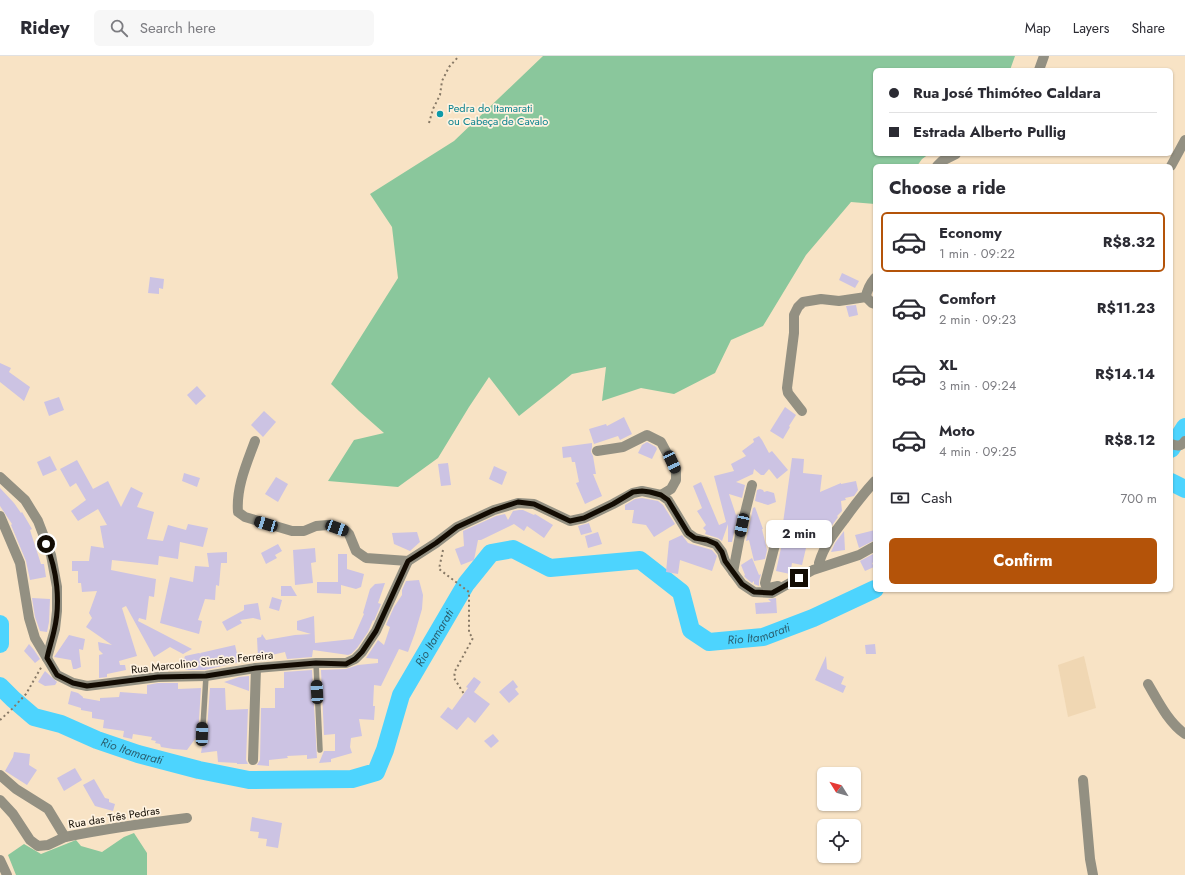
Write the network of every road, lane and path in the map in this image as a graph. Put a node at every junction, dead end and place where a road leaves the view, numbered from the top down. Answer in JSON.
{"nodes":[{"id":1,"x":459,"y":56,"type":"edge"},
{"id":2,"x":1044,"y":56,"type":"edge"},
{"id":3,"x":1040,"y":68,"type":"edge"},
{"id":4,"x":429,"y":123,"type":"dead end"},
{"id":5,"x":1185,"y":140,"type":"edge"},
{"id":6,"x":952,"y":156,"type":"edge"},
{"id":7,"x":939,"y":164,"type":"edge"},
{"id":8,"x":1172,"y":164,"type":"edge"},
{"id":9,"x":873,"y":280,"type":"edge"},
{"id":10,"x":866,"y":297,"type":"junction"},
{"id":11,"x":873,"y":303,"type":"edge"},
{"id":12,"x":802,"y":411,"type":"dead end"},
{"id":13,"x":255,"y":441,"type":"dead end"},
{"id":14,"x":597,"y":451,"type":"dead end"},
{"id":15,"x":0,"y":477,"type":"edge"},
{"id":16,"x":873,"y":483,"type":"edge"},
{"id":17,"x":752,"y":485,"type":"dead end"},
{"id":18,"x":661,"y":495,"type":"junction"},
{"id":19,"x":0,"y":516,"type":"edge"},
{"id":20,"x":446,"y":536,"type":"junction"},
{"id":21,"x":777,"y":537,"type":"dead end"},
{"id":22,"x":873,"y":547,"type":"edge"},
{"id":23,"x":859,"y":555,"type":"junction"},
{"id":24,"x":408,"y":561,"type":"junction"},
{"id":25,"x":819,"y":563,"type":"junction"},
{"id":26,"x":733,"y":572,"type":"junction"},
{"id":27,"x":47,"y":658,"type":"junction"},
{"id":28,"x":316,"y":663,"type":"junction"},
{"id":29,"x":256,"y":668,"type":"junction"},
{"id":30,"x":206,"y":676,"type":"junction"},
{"id":31,"x":1148,"y":684,"type":"dead end"},
{"id":32,"x":464,"y":694,"type":"dead end"},
{"id":33,"x":0,"y":720,"type":"edge"},
{"id":34,"x":1185,"y":734,"type":"edge"},
{"id":35,"x":202,"y":743,"type":"dead end"},
{"id":36,"x":320,"y":750,"type":"dead end"},
{"id":37,"x":253,"y":760,"type":"dead end"},
{"id":38,"x":0,"y":775,"type":"edge"},
{"id":39,"x":1083,"y":780,"type":"dead end"},
{"id":40,"x":0,"y":800,"type":"edge"},
{"id":41,"x":187,"y":818,"type":"dead end"},
{"id":42,"x":65,"y":837,"type":"junction"},
{"id":43,"x":0,"y":860,"type":"edge"},
{"id":44,"x":7,"y":875,"type":"edge"},
{"id":45,"x":1093,"y":875,"type":"edge"}],
"edges":[{"from":1,"to":4,"type":"path"},
{"from":2,"to":3,"type":"street"},
{"from":5,"to":8,"type":"street"},
{"from":6,"to":7,"type":"street"},
{"from":9,"to":10,"type":"street"},
{"from":10,"to":11,"type":"street"},
{"from":10,"to":12,"type":"street"},
{"from":13,"to":24,"type":"street"},
{"from":14,"to":18,"type":"street"},
{"from":15,"to":27,"type":"street"},
{"from":16,"to":25,"type":"street"},
{"from":17,"to":26,"type":"street"},
{"from":18,"to":20,"type":"street"},
{"from":18,"to":26,"type":"street"},
{"from":19,"to":27,"type":"street","name":"Rua Marcolino Simões Ferreira"},
{"from":20,"to":24,"type":"street"},
{"from":20,"to":32,"type":"path"},
{"from":21,"to":25,"type":"street"},
{"from":22,"to":23,"type":"street"},
{"from":23,"to":25,"type":"street"},
{"from":23,"to":26,"type":"street"},
{"from":24,"to":28,"type":"street","name":"Rua Marcolino Simões Ferreira"},
{"from":27,"to":30,"type":"street","name":"Rua Marcolino Simões Ferreira"},
{"from":27,"to":33,"type":"path"},
{"from":28,"to":29,"type":"street","name":"Rua Marcolino Simões Ferreira"},
{"from":28,"to":36,"type":"lane"},
{"from":29,"to":30,"type":"street","name":"Rua Marcolino Simões Ferreira"},
{"from":29,"to":37,"type":"street"},
{"from":30,"to":35,"type":"lane"},
{"from":31,"to":34,"type":"street"},
{"from":38,"to":42,"type":"street","name":"Rua das Três Pedras"},
{"from":39,"to":45,"type":"street"},
{"from":40,"to":42,"type":"street"},
{"from":41,"to":42,"type":"street","name":"Rua das Três Pedras"},
{"from":43,"to":44,"type":"street"}]}
